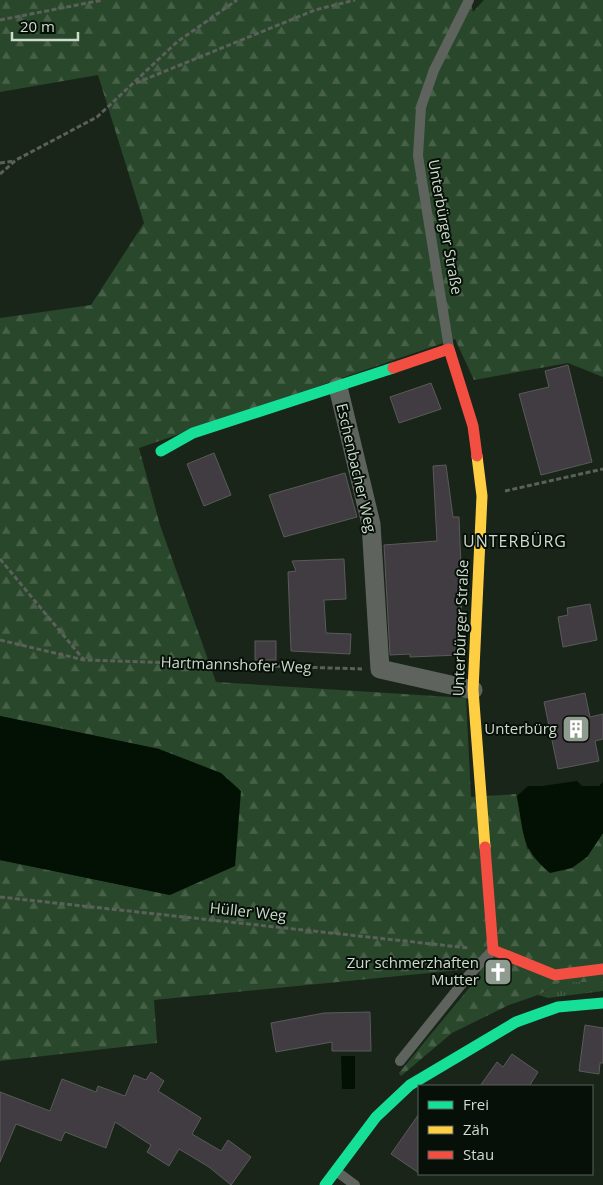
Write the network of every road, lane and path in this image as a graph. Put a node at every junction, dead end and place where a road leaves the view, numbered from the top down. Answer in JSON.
{"nodes":[{"id":1,"x":103,"y":0,"type":"edge"},
{"id":2,"x":237,"y":0,"type":"edge"},
{"id":3,"x":355,"y":0,"type":"edge"},
{"id":4,"x":470,"y":0,"type":"edge"},
{"id":5,"x":0,"y":20,"type":"edge"},
{"id":6,"x":133,"y":84,"type":"junction"},
{"id":7,"x":16,"y":160,"type":"junction"},
{"id":8,"x":0,"y":163,"type":"edge"},
{"id":9,"x":0,"y":174,"type":"edge"},
{"id":10,"x":449,"y":349,"type":"junction"},
{"id":11,"x":338,"y":387,"type":"junction"},
{"id":12,"x":161,"y":451,"type":"dead end"},
{"id":13,"x":603,"y":469,"type":"edge"},
{"id":14,"x":482,"y":496,"type":"junction"},
{"id":15,"x":0,"y":558,"type":"edge"},
{"id":16,"x":0,"y":640,"type":"edge"},
{"id":17,"x":84,"y":660,"type":"junction"},
{"id":18,"x":380,"y":669,"type":"junction"},
{"id":19,"x":472,"y":690,"type":"junction"},
{"id":20,"x":0,"y":897,"type":"edge"},
{"id":21,"x":493,"y":950,"type":"junction"},
{"id":22,"x":603,"y":969,"type":"edge"},
{"id":23,"x":603,"y":1003,"type":"edge"},
{"id":24,"x":400,"y":1061,"type":"dead end"},
{"id":25,"x":335,"y":1170,"type":"junction"},
{"id":26,"x":325,"y":1185,"type":"edge"},
{"id":27,"x":355,"y":1185,"type":"edge"}],
"edges":[{"from":1,"to":5,"type":"path"},
{"from":2,"to":6,"type":"path"},
{"from":3,"to":6,"type":"path"},
{"from":4,"to":10,"type":"lane","name":"Unterbürger Straße"},
{"from":6,"to":7,"type":"path"},
{"from":7,"to":8,"type":"path"},
{"from":7,"to":9,"type":"path"},
{"from":10,"to":11,"type":"street","name":"Eschenbacher Weg"},
{"from":10,"to":14,"type":"street","name":"Unterbürger Straße"},
{"from":11,"to":12,"type":"street","name":"Eschenbacher Weg"},
{"from":11,"to":18,"type":"street","name":"Eschenbacher Weg"},
{"from":13,"to":14,"type":"path"},
{"from":14,"to":19,"type":"street","name":"Unterbürger Straße"},
{"from":15,"to":17,"type":"path"},
{"from":16,"to":17,"type":"path","name":"Hartmannshofer Weg"},
{"from":17,"to":18,"type":"path","name":"Hartmannshofer Weg"},
{"from":18,"to":19,"type":"street"},
{"from":19,"to":21,"type":"street","name":"Unterbürger Straße"},
{"from":20,"to":21,"type":"path","name":"Hüller Weg"},
{"from":21,"to":22,"type":"street"},
{"from":21,"to":24,"type":"lane"},
{"from":23,"to":25,"type":"street"},
{"from":25,"to":26,"type":"street"},
{"from":25,"to":27,"type":"lane"}]}
